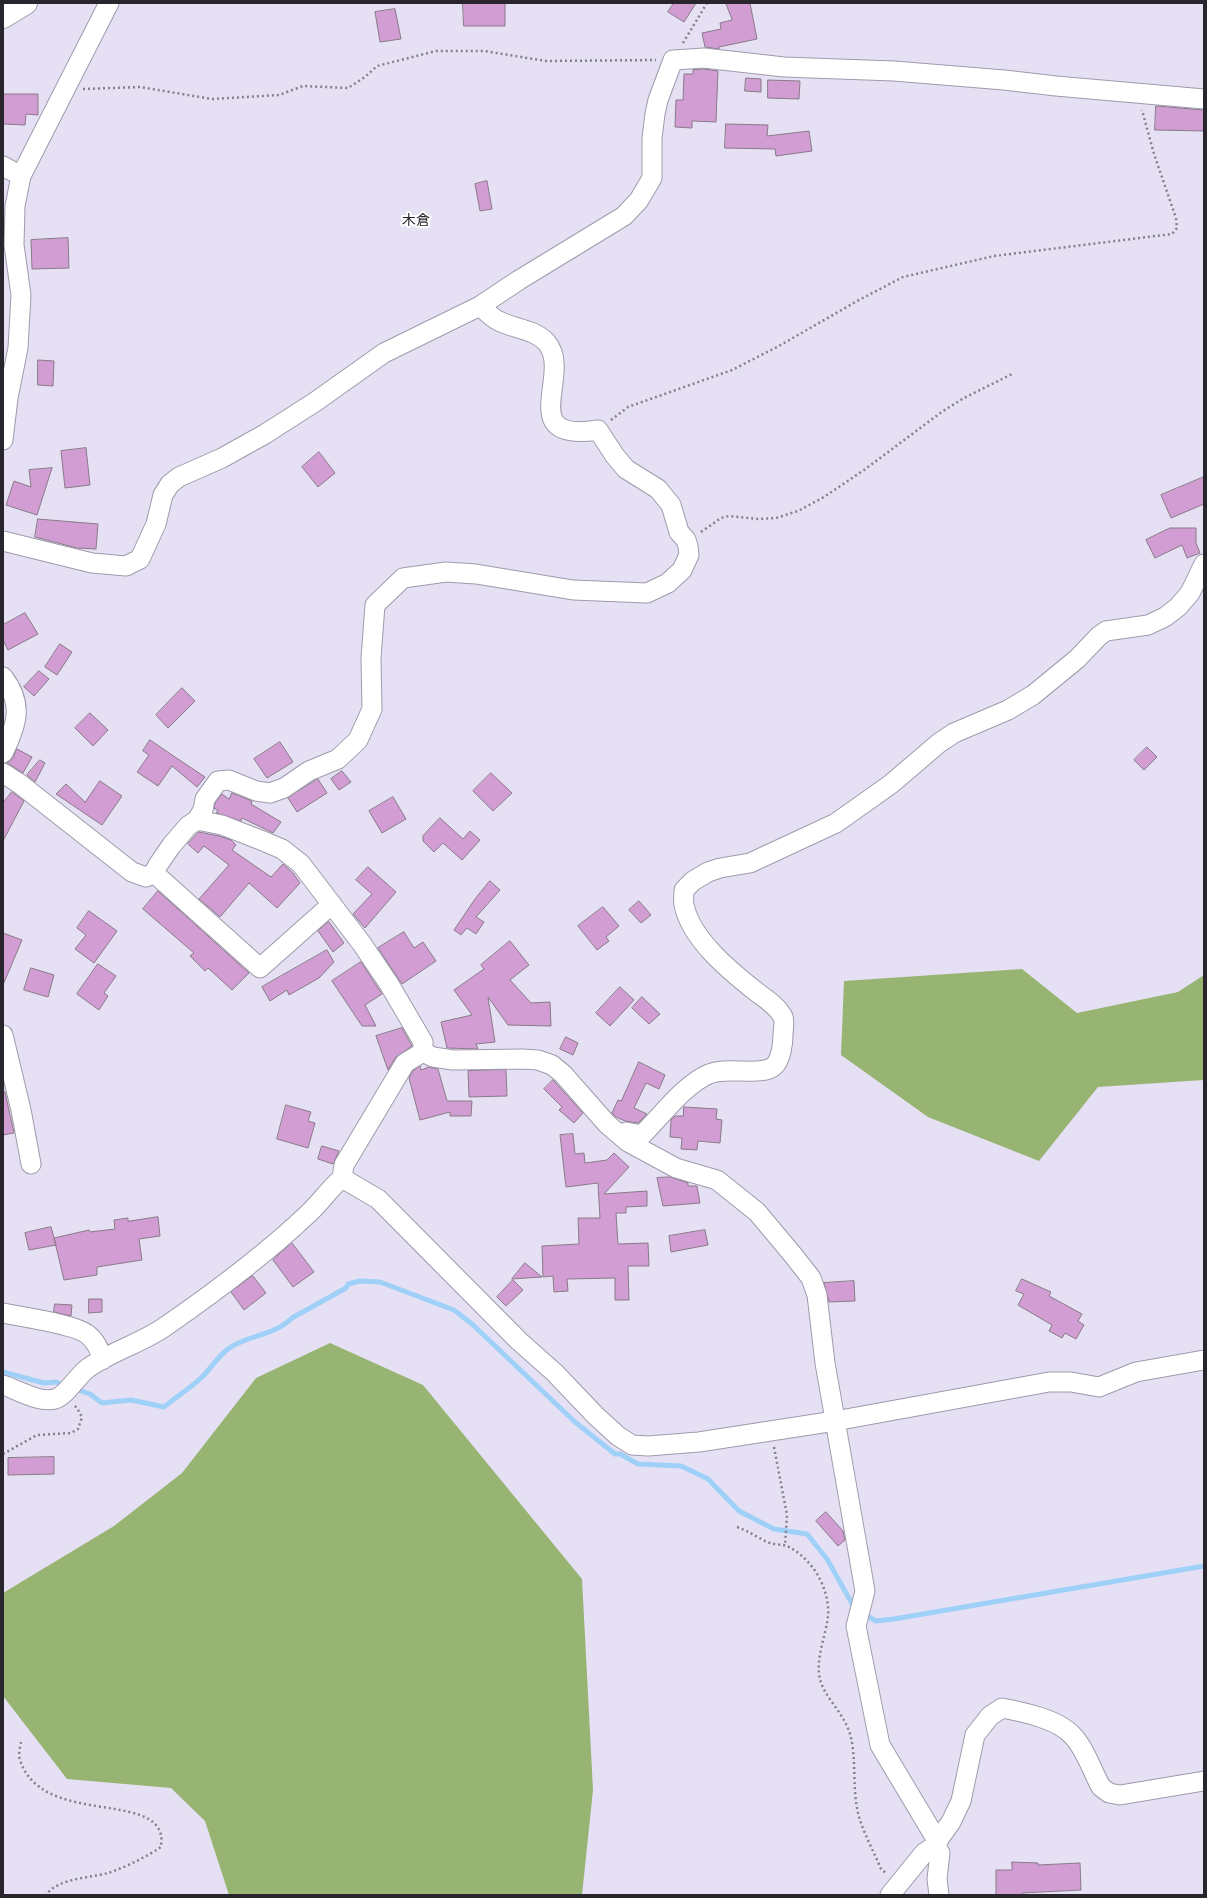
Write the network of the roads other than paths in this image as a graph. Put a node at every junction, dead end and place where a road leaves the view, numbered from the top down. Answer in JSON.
{"nodes":[{"id":1,"x":26,"y":3,"type":"edge"},
{"id":2,"x":109,"y":3,"type":"edge"},
{"id":3,"x":3,"y":17,"type":"edge"},
{"id":4,"x":1204,"y":99,"type":"edge"},
{"id":5,"x":3,"y":166,"type":"edge"},
{"id":6,"x":20,"y":176,"type":"junction"},
{"id":7,"x":480,"y":306,"type":"junction"},
{"id":8,"x":3,"y":440,"type":"edge"},
{"id":9,"x":3,"y":541,"type":"edge"},
{"id":10,"x":1204,"y":564,"type":"edge"},
{"id":11,"x":3,"y":677,"type":"edge"},
{"id":12,"x":3,"y":753,"type":"edge"},
{"id":13,"x":3,"y":773,"type":"edge"},
{"id":14,"x":197,"y":820,"type":"junction"},
{"id":15,"x":154,"y":873,"type":"junction"},
{"id":16,"x":332,"y":904,"type":"junction"},
{"id":17,"x":3,"y":1035,"type":"edge"},
{"id":18,"x":423,"y":1052,"type":"junction"},
{"id":19,"x":622,"y":1136,"type":"junction"},
{"id":20,"x":31,"y":1164,"type":"dead end"},
{"id":21,"x":342,"y":1178,"type":"junction"},
{"id":22,"x":3,"y":1314,"type":"edge"},
{"id":23,"x":102,"y":1360,"type":"junction"},
{"id":24,"x":1204,"y":1360,"type":"edge"},
{"id":25,"x":3,"y":1385,"type":"edge"},
{"id":26,"x":835,"y":1421,"type":"junction"},
{"id":27,"x":1204,"y":1781,"type":"edge"},
{"id":28,"x":935,"y":1844,"type":"junction"},
{"id":29,"x":895,"y":1888,"type":"edge"},
{"id":30,"x":939,"y":1895,"type":"edge"}],
"edges":[{"from":1,"to":3,"type":"main road"},
{"from":2,"to":6,"type":"street"},
{"from":4,"to":7,"type":"street"},
{"from":5,"to":6,"type":"street"},
{"from":6,"to":8,"type":"street"},
{"from":7,"to":9,"type":"street"},
{"from":7,"to":14,"type":"street"},
{"from":10,"to":19,"type":"street"},
{"from":11,"to":12,"type":"street"},
{"from":13,"to":15,"type":"street"},
{"from":14,"to":15,"type":"street"},
{"from":14,"to":16,"type":"street"},
{"from":15,"to":16,"type":"street"},
{"from":16,"to":18,"type":"street"},
{"from":17,"to":20,"type":"street"},
{"from":18,"to":19,"type":"street"},
{"from":18,"to":21,"type":"street"},
{"from":19,"to":26,"type":"street"},
{"from":21,"to":23,"type":"street"},
{"from":21,"to":26,"type":"street"},
{"from":22,"to":23,"type":"street"},
{"from":23,"to":25,"type":"street"},
{"from":24,"to":26,"type":"street"},
{"from":26,"to":28,"type":"street"},
{"from":27,"to":28,"type":"street"},
{"from":28,"to":29,"type":"street"},
{"from":28,"to":30,"type":"street"}]}
